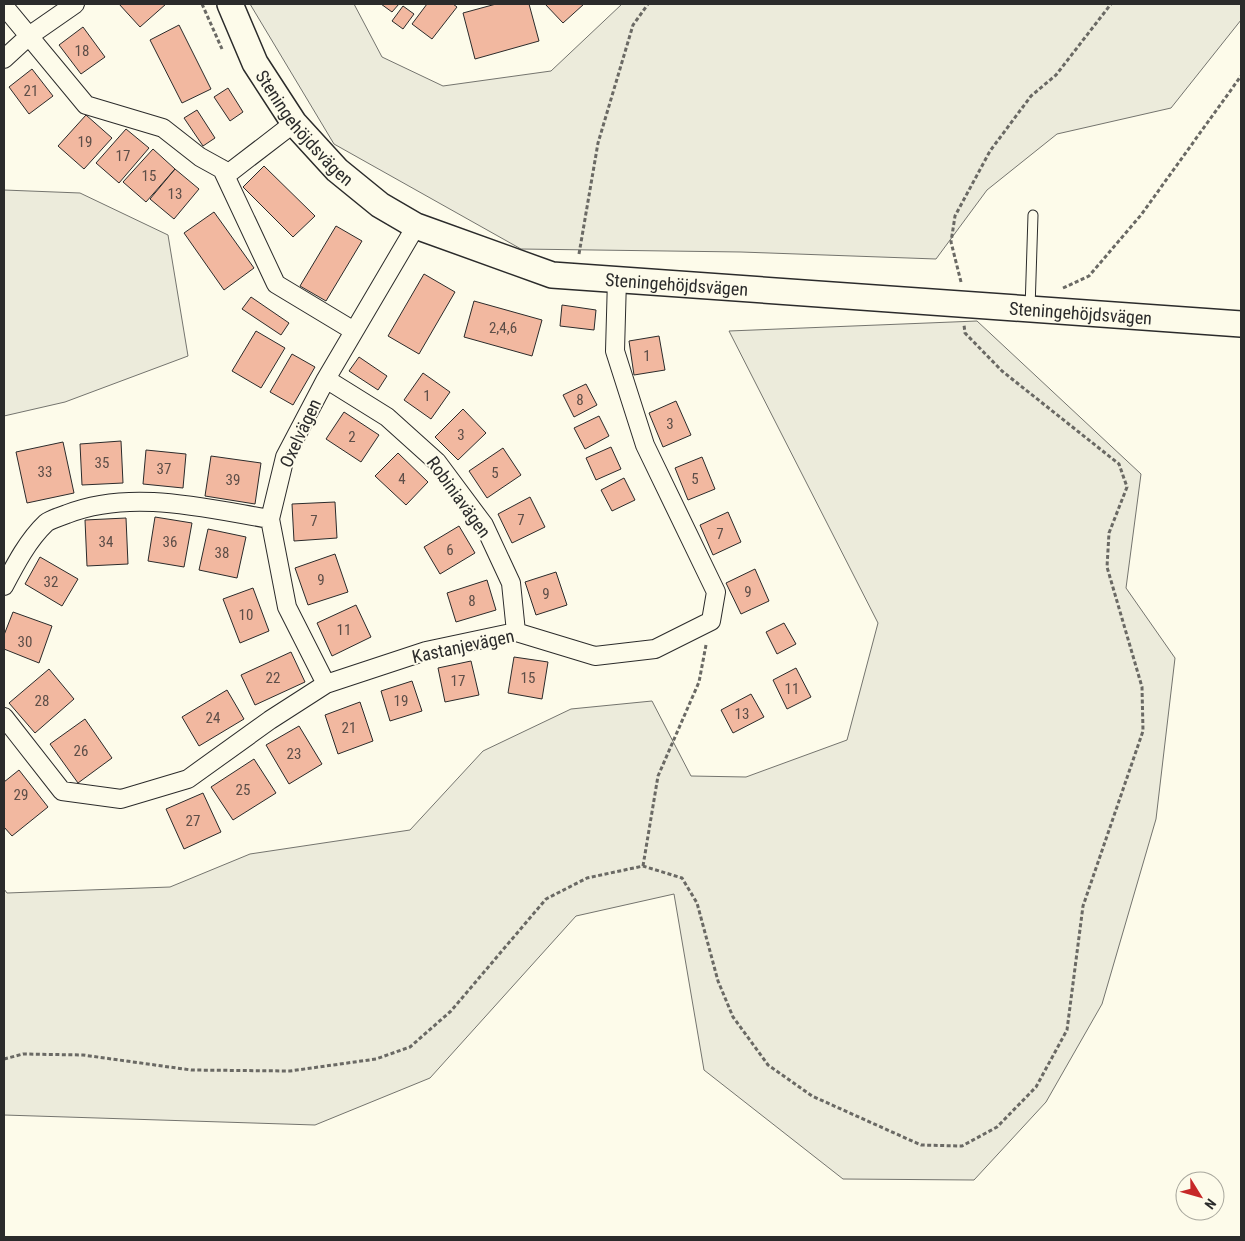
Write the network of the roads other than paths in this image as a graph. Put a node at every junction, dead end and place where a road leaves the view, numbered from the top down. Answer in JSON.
{"nodes":[{"id":1,"x":74,"y":4,"type":"edge"},
{"id":2,"x":230,"y":4,"type":"edge"},
{"id":3,"x":4,"y":6,"type":"edge"},
{"id":4,"x":29,"y":36,"type":"junction"},
{"id":5,"x":4,"y":59,"type":"edge"},
{"id":6,"x":294,"y":123,"type":"junction"},
{"id":7,"x":222,"y":169,"type":"junction"},
{"id":8,"x":1033,"y":215,"type":"dead end"},
{"id":9,"x":416,"y":226,"type":"junction"},
{"id":10,"x":617,"y":279,"type":"junction"},
{"id":11,"x":1030,"y":298,"type":"junction"},
{"id":12,"x":1241,"y":324,"type":"edge"},
{"id":13,"x":354,"y":331,"type":"junction"},
{"id":14,"x":326,"y":379,"type":"junction"},
{"id":15,"x":270,"y":519,"type":"junction"},
{"id":16,"x":4,"y":586,"type":"edge"},
{"id":17,"x":516,"y":632,"type":"junction"},
{"id":18,"x":326,"y":684,"type":"junction"},
{"id":19,"x":4,"y":717,"type":"edge"}],
"edges":[{"from":1,"to":4,"type":"street"},
{"from":2,"to":6,"type":"street","name":"Steningehöjdsvägen"},
{"from":3,"to":4,"type":"street"},
{"from":4,"to":5,"type":"street"},
{"from":4,"to":7,"type":"street"},
{"from":6,"to":7,"type":"street"},
{"from":6,"to":9,"type":"street","name":"Steningehöjdsvägen"},
{"from":7,"to":13,"type":"street"},
{"from":8,"to":11,"type":"lane"},
{"from":9,"to":10,"type":"street","name":"Steningehöjdsvägen"},
{"from":9,"to":13,"type":"street","name":"Oxelvägen"},
{"from":10,"to":11,"type":"street","name":"Steningehöjdsvägen"},
{"from":10,"to":17,"type":"street","name":"Kastanjevägen"},
{"from":11,"to":12,"type":"street","name":"Steningehöjdsvägen"},
{"from":13,"to":14,"type":"street","name":"Oxelvägen"},
{"from":14,"to":15,"type":"street","name":"Oxelvägen"},
{"from":14,"to":17,"type":"street","name":"Robiniavägen"},
{"from":15,"to":16,"type":"street"},
{"from":15,"to":18,"type":"street","name":"Oxelvägen"},
{"from":17,"to":18,"type":"street","name":"Kastanjevägen"},
{"from":18,"to":19,"type":"street","name":"Kastanjevägen"}]}
